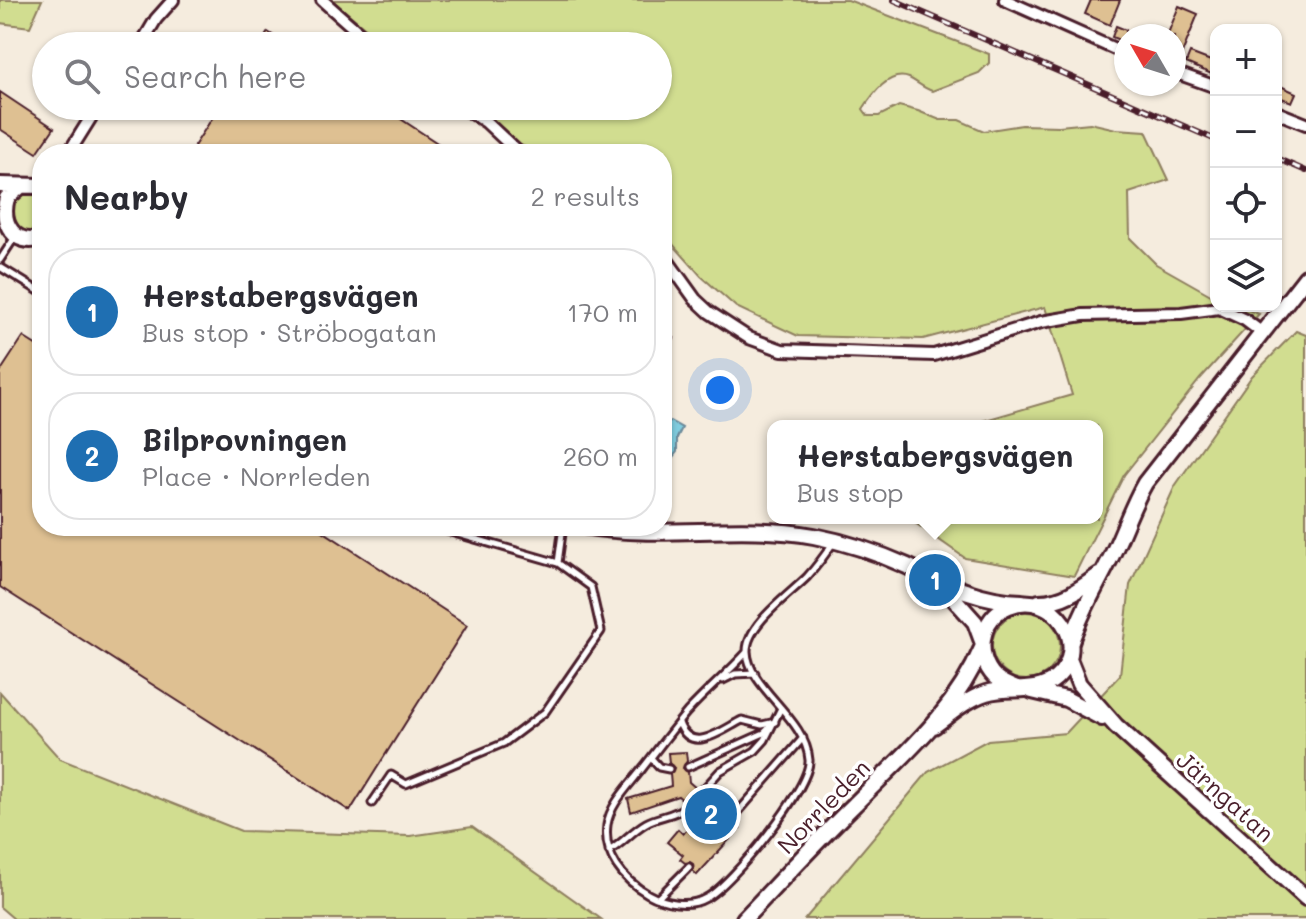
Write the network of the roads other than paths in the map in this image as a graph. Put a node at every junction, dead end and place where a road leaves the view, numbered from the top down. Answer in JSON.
{"nodes":[{"id":1,"x":173,"y":0,"type":"edge"},
{"id":2,"x":322,"y":0,"type":"edge"},
{"id":3,"x":1005,"y":0,"type":"edge"},
{"id":4,"x":148,"y":32,"type":"edge"},
{"id":5,"x":358,"y":32,"type":"edge"},
{"id":6,"x":1114,"y":49,"type":"edge"},
{"id":7,"x":1186,"y":76,"type":"edge"},
{"id":8,"x":1210,"y":85,"type":"edge"},
{"id":9,"x":1282,"y":114,"type":"edge"},
{"id":10,"x":89,"y":120,"type":"edge"},
{"id":11,"x":483,"y":120,"type":"edge"},
{"id":12,"x":1306,"y":124,"type":"edge"},
{"id":13,"x":74,"y":144,"type":"edge"},
{"id":14,"x":509,"y":144,"type":"edge"},
{"id":15,"x":0,"y":185,"type":"edge"},
{"id":16,"x":21,"y":186,"type":"junction"},
{"id":17,"x":32,"y":186,"type":"edge"},
{"id":18,"x":2,"y":203,"type":"edge"},
{"id":19,"x":16,"y":236,"type":"junction"},
{"id":20,"x":32,"y":239,"type":"edge"},
{"id":21,"x":0,"y":260,"type":"edge"},
{"id":22,"x":0,"y":267,"type":"edge"},
{"id":23,"x":672,"y":267,"type":"edge"},
{"id":24,"x":1306,"y":277,"type":"edge"},
{"id":25,"x":32,"y":287,"type":"edge"},
{"id":26,"x":1261,"y":332,"type":"junction"},
{"id":27,"x":672,"y":533,"type":"edge"},
{"id":28,"x":465,"y":536,"type":"edge"},
{"id":29,"x":562,"y":536,"type":"edge"},
{"id":30,"x":834,"y":542,"type":"junction"},
{"id":31,"x":558,"y":563,"type":"junction"},
{"id":32,"x":1102,"y":573,"type":"junction"},
{"id":33,"x":940,"y":583,"type":"junction"},
{"id":34,"x":1028,"y":602,"type":"junction"},
{"id":35,"x":1071,"y":642,"type":"junction"},
{"id":36,"x":982,"y":644,"type":"junction"},
{"id":37,"x":747,"y":652,"type":"junction"},
{"id":38,"x":1069,"y":659,"type":"junction"},
{"id":39,"x":755,"y":673,"type":"junction"},
{"id":40,"x":719,"y":682,"type":"junction"},
{"id":41,"x":1022,"y":690,"type":"junction"},
{"id":42,"x":781,"y":708,"type":"junction"},
{"id":43,"x":776,"y":721,"type":"junction"},
{"id":44,"x":679,"y":723,"type":"junction"},
{"id":45,"x":934,"y":726,"type":"junction"},
{"id":46,"x":1116,"y":726,"type":"junction"},
{"id":47,"x":803,"y":738,"type":"junction"},
{"id":48,"x":651,"y":758,"type":"junction"},
{"id":49,"x":688,"y":767,"type":"dead end"},
{"id":50,"x":669,"y":769,"type":"dead end"},
{"id":51,"x":701,"y":792,"type":"dead end"},
{"id":52,"x":372,"y":803,"type":"dead end"},
{"id":53,"x":688,"y":805,"type":"dead end"},
{"id":54,"x":731,"y":820,"type":"dead end"},
{"id":55,"x":609,"y":851,"type":"junction"},
{"id":56,"x":689,"y":867,"type":"dead end"},
{"id":57,"x":658,"y":898,"type":"junction"},
{"id":58,"x":1306,"y":898,"type":"edge"},
{"id":59,"x":744,"y":919,"type":"edge"}],
"edges":[{"from":1,"to":4,"type":"street"},
{"from":2,"to":5,"type":"street"},
{"from":3,"to":6,"type":"street"},
{"from":7,"to":8,"type":"street"},
{"from":9,"to":12,"type":"street"},
{"from":10,"to":13,"type":"street"},
{"from":11,"to":14,"type":"street"},
{"from":15,"to":16,"type":"street"},
{"from":16,"to":17,"type":"street"},
{"from":16,"to":18,"type":"street"},
{"from":18,"to":19,"type":"street"},
{"from":19,"to":20,"type":"street"},
{"from":19,"to":21,"type":"lane"},
{"from":22,"to":25,"type":"lane"},
{"from":23,"to":26,"type":"street"},
{"from":24,"to":26,"type":"street"},
{"from":26,"to":32,"type":"street"},
{"from":27,"to":30,"type":"street"},
{"from":28,"to":31,"type":"lane"},
{"from":29,"to":31,"type":"lane"},
{"from":30,"to":33,"type":"street"},
{"from":30,"to":37,"type":"lane"},
{"from":31,"to":52,"type":"lane"},
{"from":32,"to":34,"type":"street"},
{"from":32,"to":35,"type":"street"},
{"from":33,"to":34,"type":"street"},
{"from":33,"to":36,"type":"street"},
{"from":34,"to":35,"type":"street"},
{"from":34,"to":36,"type":"street"},
{"from":35,"to":38,"type":"street"},
{"from":36,"to":41,"type":"street"},
{"from":36,"to":45,"type":"street"},
{"from":37,"to":39,"type":"lane"},
{"from":37,"to":40,"type":"lane"},
{"from":38,"to":41,"type":"street"},
{"from":38,"to":46,"type":"street","name":"Järngatan"},
{"from":39,"to":40,"type":"lane"},
{"from":39,"to":42,"type":"lane"},
{"from":40,"to":44,"type":"lane"},
{"from":41,"to":45,"type":"street"},
{"from":41,"to":46,"type":"street","name":"Järngatan"},
{"from":42,"to":43,"type":"lane"},
{"from":42,"to":47,"type":"lane"},
{"from":43,"to":44,"type":"lane"},
{"from":43,"to":49,"type":"lane"},
{"from":43,"to":51,"type":"lane"},
{"from":44,"to":48,"type":"lane"},
{"from":45,"to":59,"type":"street","name":"Norrleden"},
{"from":46,"to":58,"type":"street","name":"Järngatan"},
{"from":47,"to":54,"type":"lane"},
{"from":47,"to":57,"type":"lane"},
{"from":48,"to":50,"type":"lane"},
{"from":48,"to":55,"type":"lane"},
{"from":53,"to":55,"type":"lane"},
{"from":55,"to":57,"type":"lane"},
{"from":56,"to":57,"type":"lane"}]}
